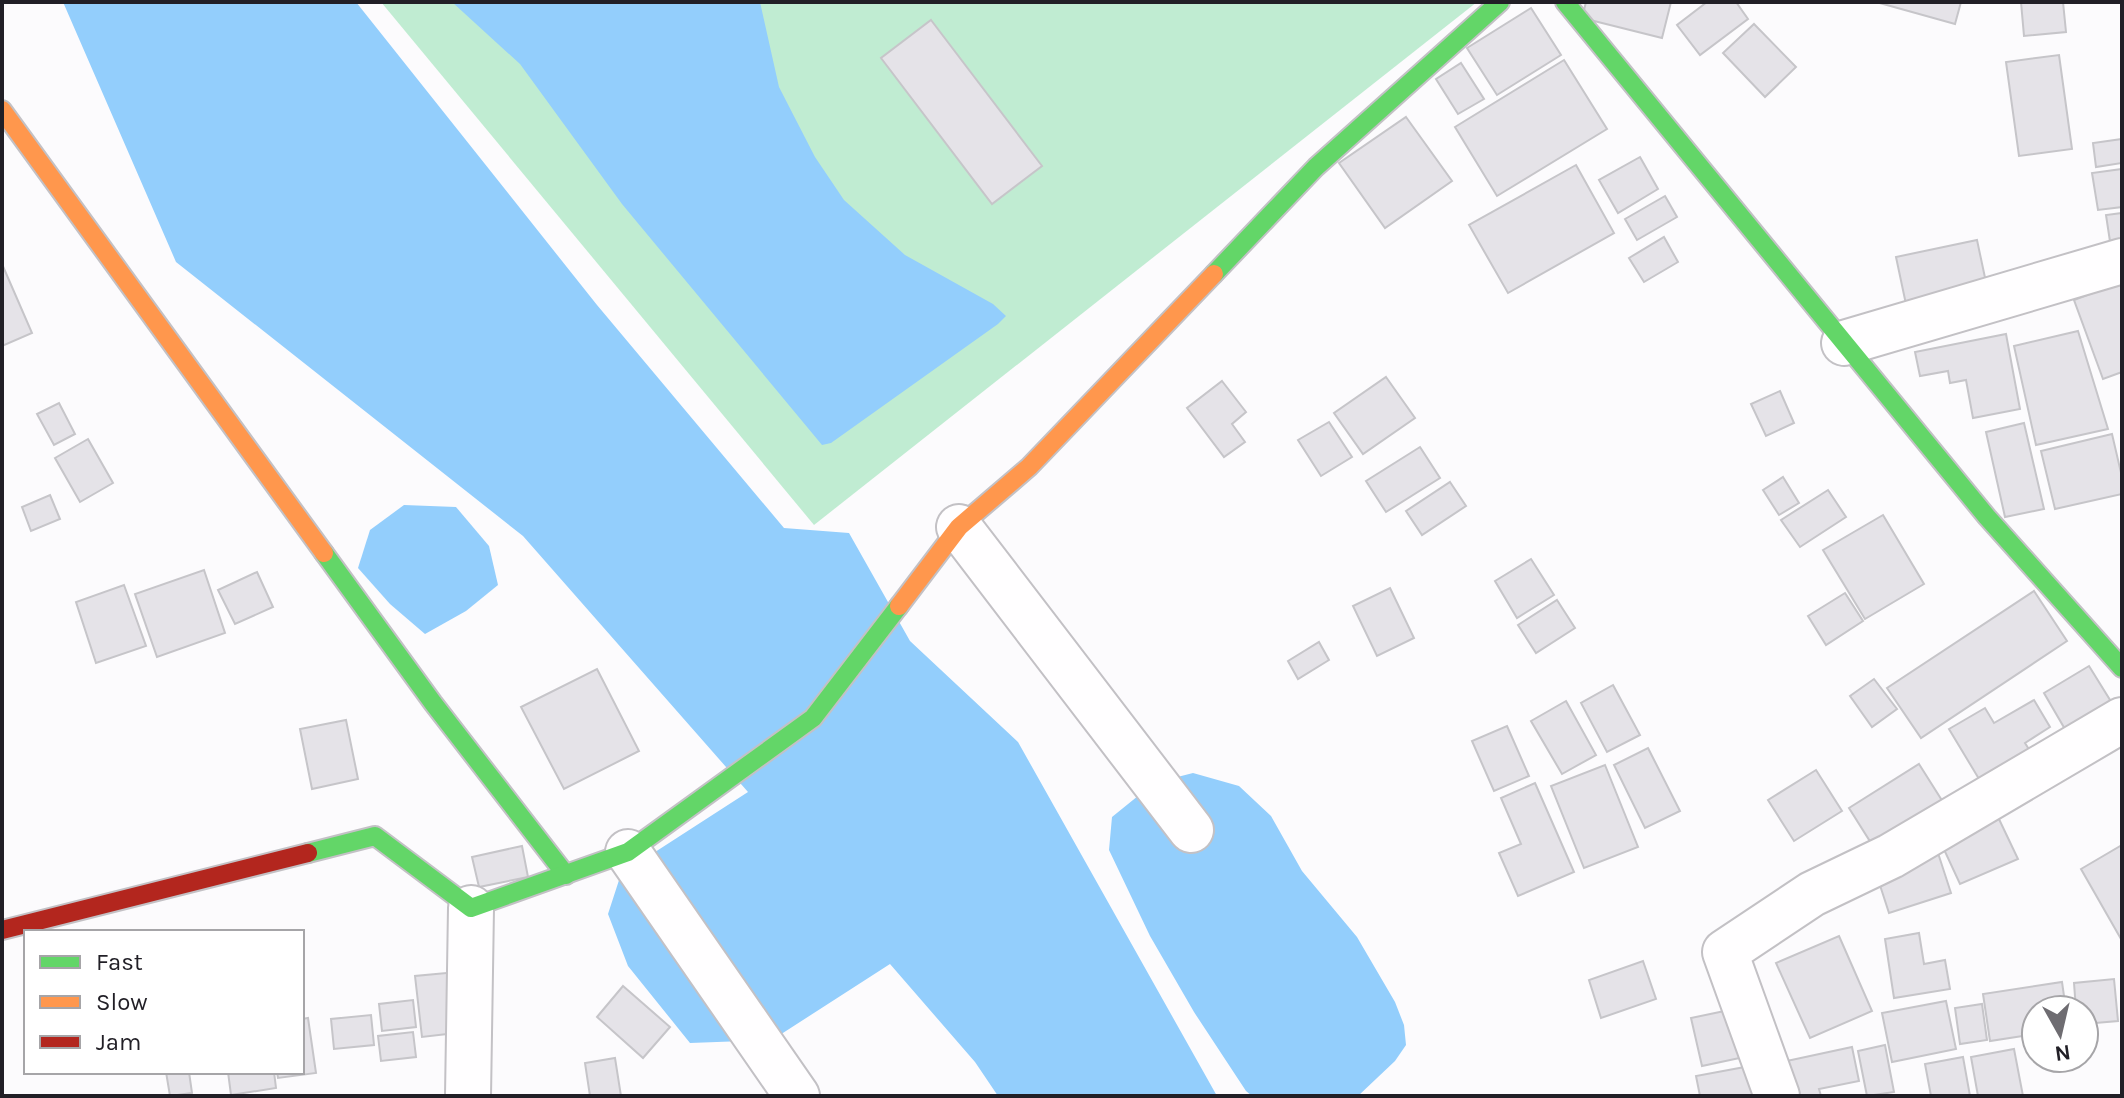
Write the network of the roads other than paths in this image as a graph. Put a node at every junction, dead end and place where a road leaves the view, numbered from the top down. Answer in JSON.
{"nodes":[{"id":1,"x":1500,"y":2,"type":"edge"},
{"id":2,"x":1565,"y":2,"type":"edge"},
{"id":3,"x":2,"y":110,"type":"edge"},
{"id":4,"x":2122,"y":261,"type":"edge"},
{"id":5,"x":1844,"y":343,"type":"junction"},
{"id":6,"x":959,"y":527,"type":"junction"},
{"id":7,"x":2122,"y":668,"type":"edge"},
{"id":8,"x":2122,"y":720,"type":"edge"},
{"id":9,"x":1191,"y":830,"type":"dead end"},
{"id":10,"x":628,"y":852,"type":"junction"},
{"id":11,"x":566,"y":875,"type":"junction"},
{"id":12,"x":471,"y":908,"type":"junction"},
{"id":13,"x":2,"y":930,"type":"edge"},
{"id":14,"x":468,"y":1096,"type":"edge"},
{"id":15,"x":797,"y":1096,"type":"edge"},
{"id":16,"x":1777,"y":1096,"type":"edge"}],
"edges":[{"from":1,"to":6,"type":"street"},
{"from":2,"to":5,"type":"street"},
{"from":3,"to":11,"type":"street"},
{"from":4,"to":5,"type":"street"},
{"from":5,"to":7,"type":"street"},
{"from":6,"to":9,"type":"street"},
{"from":6,"to":10,"type":"street"},
{"from":8,"to":16,"type":"street"},
{"from":10,"to":11,"type":"street"},
{"from":10,"to":15,"type":"street"},
{"from":11,"to":12,"type":"street"},
{"from":12,"to":13,"type":"street"},
{"from":12,"to":14,"type":"street"}]}
